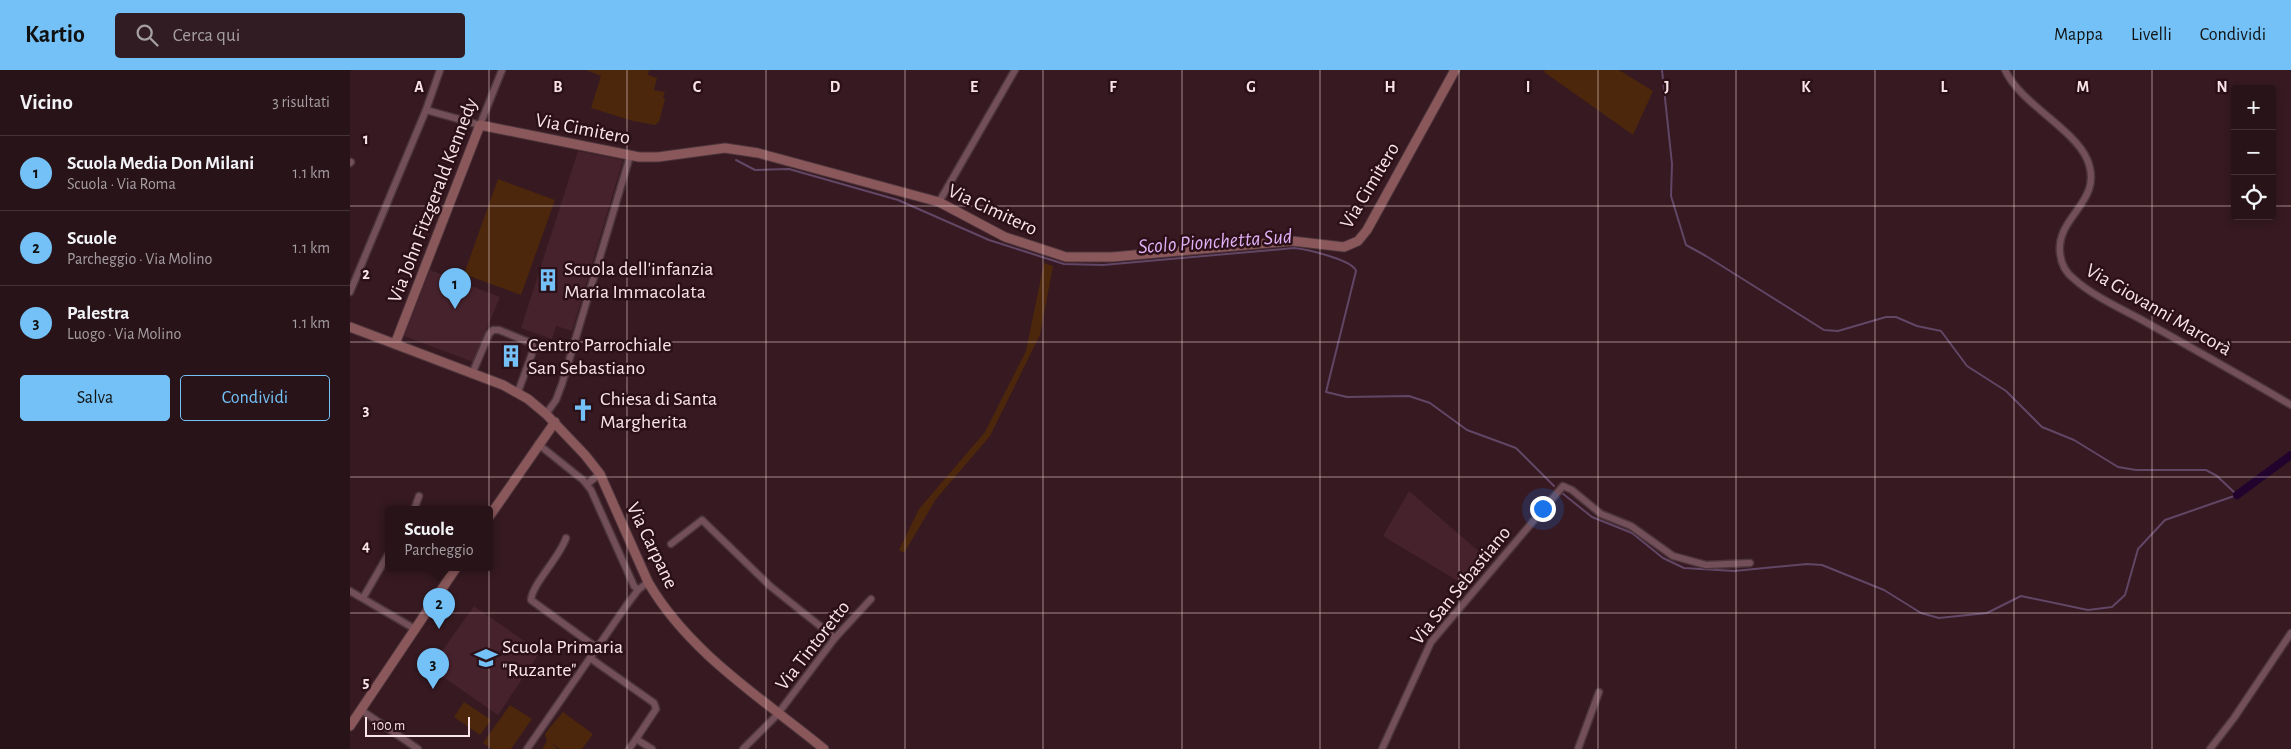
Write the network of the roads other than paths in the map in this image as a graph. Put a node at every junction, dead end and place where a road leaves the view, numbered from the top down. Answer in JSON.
{"nodes":[{"id":1,"x":440,"y":70,"type":"edge"},
{"id":2,"x":502,"y":70,"type":"edge"},
{"id":3,"x":1015,"y":70,"type":"edge"},
{"id":4,"x":1455,"y":70,"type":"edge"},
{"id":5,"x":2005,"y":70,"type":"edge"},
{"id":6,"x":426,"y":110,"type":"junction"},
{"id":7,"x":480,"y":125,"type":"junction"},
{"id":8,"x":630,"y":156,"type":"junction"},
{"id":9,"x":939,"y":202,"type":"junction"},
{"id":10,"x":350,"y":292,"type":"edge"},
{"id":11,"x":350,"y":327,"type":"edge"},
{"id":12,"x":395,"y":344,"type":"junction"},
{"id":13,"x":472,"y":374,"type":"junction"},
{"id":14,"x":518,"y":392,"type":"junction"},
{"id":15,"x":2291,"y":405,"type":"edge"},
{"id":16,"x":546,"y":414,"type":"junction"},
{"id":17,"x":555,"y":422,"type":"junction"},
{"id":18,"x":538,"y":444,"type":"junction"},
{"id":19,"x":600,"y":474,"type":"junction"},
{"id":20,"x":587,"y":484,"type":"junction"},
{"id":21,"x":419,"y":496,"type":"dead end"},
{"id":22,"x":415,"y":506,"type":"edge"},
{"id":23,"x":493,"y":512,"type":"edge"},
{"id":24,"x":566,"y":538,"type":"dead end"},
{"id":25,"x":671,"y":544,"type":"dead end"},
{"id":26,"x":385,"y":561,"type":"edge"},
{"id":27,"x":1750,"y":563,"type":"dead end"},
{"id":28,"x":454,"y":571,"type":"edge"},
{"id":29,"x":648,"y":582,"type":"junction"},
{"id":30,"x":638,"y":590,"type":"junction"},
{"id":31,"x":350,"y":591,"type":"edge"},
{"id":32,"x":364,"y":598,"type":"junction"},
{"id":33,"x":871,"y":599,"type":"dead end"},
{"id":34,"x":415,"y":629,"type":"junction"},
{"id":35,"x":2291,"y":633,"type":"edge"},
{"id":36,"x":834,"y":638,"type":"junction"},
{"id":37,"x":597,"y":648,"type":"junction"},
{"id":38,"x":590,"y":658,"type":"junction"},
{"id":39,"x":1599,"y":692,"type":"dead end"},
{"id":40,"x":361,"y":710,"type":"junction"},
{"id":41,"x":780,"y":713,"type":"junction"},
{"id":42,"x":351,"y":723,"type":"edge"},
{"id":43,"x":636,"y":739,"type":"junction"},
{"id":44,"x":418,"y":749,"type":"edge"},
{"id":45,"x":527,"y":749,"type":"edge"},
{"id":46,"x":629,"y":749,"type":"edge"},
{"id":47,"x":652,"y":749,"type":"edge"},
{"id":48,"x":743,"y":749,"type":"edge"},
{"id":49,"x":824,"y":749,"type":"edge"},
{"id":50,"x":1382,"y":749,"type":"edge"},
{"id":51,"x":1578,"y":749,"type":"edge"},
{"id":52,"x":2210,"y":749,"type":"edge"}],
"edges":[{"from":1,"to":6,"type":"street"},
{"from":2,"to":7,"type":"street","name":"Via John Fitzgerald Kennedy"},
{"from":3,"to":9,"type":"street"},
{"from":4,"to":9,"type":"street","name":"Via Cimitero"},
{"from":5,"to":15,"type":"street","name":"Via Giovanni Marcorà"},
{"from":6,"to":7,"type":"street","name":"Via Cimitero"},
{"from":6,"to":10,"type":"street"},
{"from":7,"to":8,"type":"street","name":"Via Cimitero"},
{"from":7,"to":12,"type":"street","name":"Via John Fitzgerald Kennedy"},
{"from":8,"to":9,"type":"street","name":"Via Cimitero"},
{"from":8,"to":16,"type":"street"},
{"from":11,"to":12,"type":"street","name":"Via Carpane"},
{"from":12,"to":13,"type":"street","name":"Via Carpane"},
{"from":13,"to":14,"type":"street","name":"Via Carpane"},
{"from":13,"to":14,"type":"street"},
{"from":14,"to":16,"type":"street","name":"Via Carpane"},
{"from":16,"to":17,"type":"street","name":"Via Carpane"},
{"from":17,"to":18,"type":"street"},
{"from":17,"to":19,"type":"street","name":"Via Carpane"},
{"from":18,"to":20,"type":"street","name":"Via Carpane"},
{"from":18,"to":23,"type":"street"},
{"from":19,"to":20,"type":"street"},
{"from":19,"to":29,"type":"street","name":"Via Carpane"},
{"from":20,"to":30,"type":"street","name":"Via Carpane"},
{"from":21,"to":22,"type":"street"},
{"from":24,"to":37,"type":"street"},
{"from":25,"to":36,"type":"street"},
{"from":26,"to":32,"type":"street"},
{"from":27,"to":50,"type":"street","name":"Via San Sebastiano"},
{"from":28,"to":34,"type":"street"},
{"from":29,"to":30,"type":"street"},
{"from":29,"to":41,"type":"street","name":"Via Carpane"},
{"from":30,"to":37,"type":"street"},
{"from":31,"to":32,"type":"street"},
{"from":32,"to":34,"type":"street"},
{"from":33,"to":36,"type":"street","name":"Via Tintoretto"},
{"from":34,"to":40,"type":"street"},
{"from":35,"to":52,"type":"street"},
{"from":36,"to":41,"type":"street","name":"Via Tintoretto"},
{"from":37,"to":38,"type":"street"},
{"from":38,"to":43,"type":"street"},
{"from":38,"to":45,"type":"street"},
{"from":39,"to":51,"type":"street"},
{"from":40,"to":42,"type":"street"},
{"from":40,"to":44,"type":"street"},
{"from":41,"to":48,"type":"street","name":"Via Tintoretto"},
{"from":41,"to":49,"type":"street","name":"Via Carpane"},
{"from":43,"to":46,"type":"street"},
{"from":43,"to":47,"type":"street"}]}
